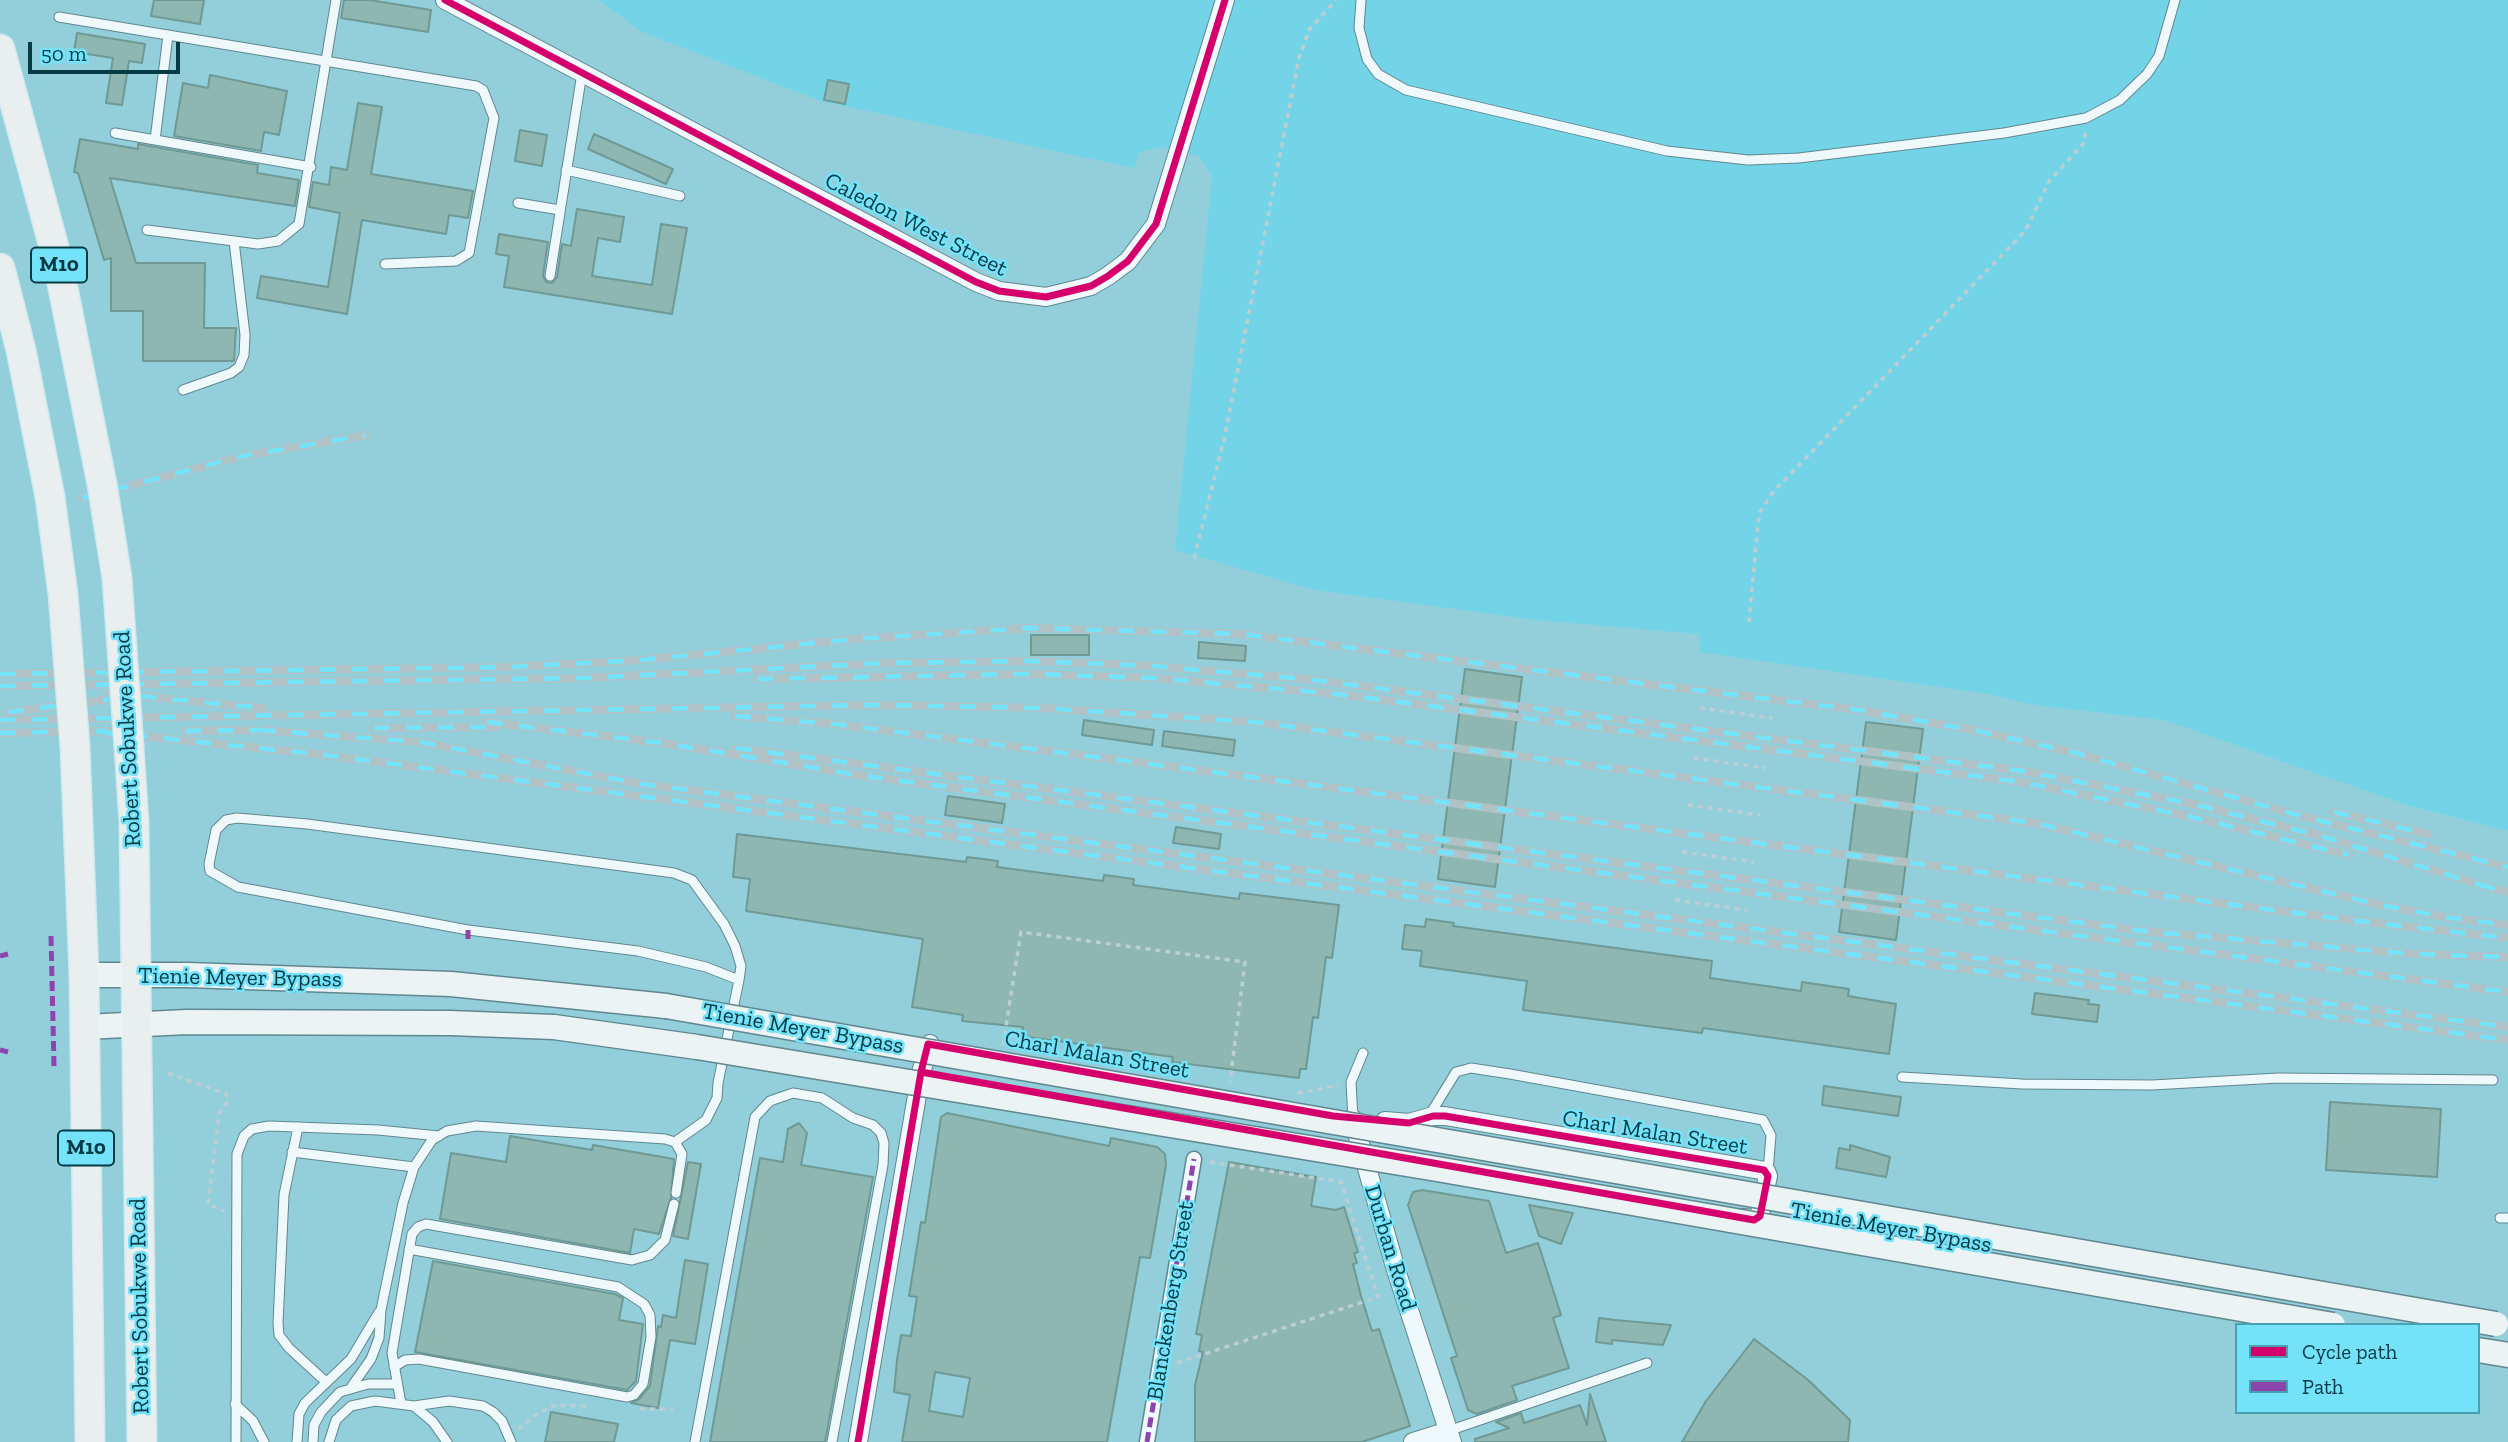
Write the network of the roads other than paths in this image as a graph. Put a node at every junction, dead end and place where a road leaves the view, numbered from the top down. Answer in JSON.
{"nodes":[{"id":1,"x":336,"y":0,"type":"edge"},
{"id":2,"x":445,"y":0,"type":"edge"},
{"id":3,"x":1224,"y":0,"type":"edge"},
{"id":4,"x":1361,"y":0,"type":"edge"},
{"id":5,"x":2175,"y":0,"type":"edge"},
{"id":6,"x":60,"y":17,"type":"dead end"},
{"id":7,"x":168,"y":35,"type":"junction"},
{"id":8,"x":0,"y":49,"type":"edge"},
{"id":9,"x":327,"y":62,"type":"junction"},
{"id":10,"x":582,"y":73,"type":"junction"},
{"id":11,"x":115,"y":132,"type":"dead end"},
{"id":12,"x":155,"y":140,"type":"junction"},
{"id":13,"x":311,"y":167,"type":"junction"},
{"id":14,"x":566,"y":170,"type":"junction"},
{"id":15,"x":680,"y":196,"type":"dead end"},
{"id":16,"x":518,"y":203,"type":"dead end"},
{"id":17,"x":560,"y":210,"type":"junction"},
{"id":18,"x":146,"y":230,"type":"dead end"},
{"id":19,"x":234,"y":241,"type":"junction"},
{"id":20,"x":385,"y":264,"type":"dead end"},
{"id":21,"x":0,"y":268,"type":"edge"},
{"id":22,"x":550,"y":275,"type":"dead end"},
{"id":23,"x":183,"y":390,"type":"dead end"},
{"id":24,"x":84,"y":975,"type":"junction"},
{"id":25,"x":136,"y":975,"type":"junction"},
{"id":26,"x":739,"y":980,"type":"junction"},
{"id":27,"x":136,"y":1024,"type":"junction"},
{"id":28,"x":83,"y":1027,"type":"junction"},
{"id":29,"x":1363,"y":1053,"type":"dead end"},
{"id":30,"x":921,"y":1072,"type":"junction"},
{"id":31,"x":1902,"y":1077,"type":"dead end"},
{"id":32,"x":2493,"y":1080,"type":"dead end"},
{"id":33,"x":1429,"y":1117,"type":"junction"},
{"id":34,"x":1353,"y":1119,"type":"junction"},
{"id":35,"x":298,"y":1127,"type":"junction"},
{"id":36,"x":439,"y":1136,"type":"junction"},
{"id":37,"x":675,"y":1142,"type":"junction"},
{"id":38,"x":292,"y":1152,"type":"junction"},
{"id":39,"x":1362,"y":1153,"type":"junction"},
{"id":40,"x":1195,"y":1159,"type":"road end"},
{"id":41,"x":414,"y":1167,"type":"junction"},
{"id":42,"x":1768,"y":1172,"type":"junction"},
{"id":43,"x":676,"y":1193,"type":"dead end"},
{"id":44,"x":674,"y":1204,"type":"dead end"},
{"id":45,"x":409,"y":1249,"type":"junction"},
{"id":46,"x":381,"y":1310,"type":"junction"},
{"id":47,"x":2322,"y":1323,"type":"edge"},
{"id":48,"x":2502,"y":1325,"type":"edge"},
{"id":49,"x":1647,"y":1363,"type":"dead end"},
{"id":50,"x":394,"y":1367,"type":"junction"},
{"id":51,"x":326,"y":1382,"type":"junction"},
{"id":52,"x":396,"y":1384,"type":"junction"},
{"id":53,"x":352,"y":1386,"type":"junction"},
{"id":54,"x":235,"y":1404,"type":"junction"},
{"id":55,"x":401,"y":1404,"type":"junction"},
{"id":56,"x":414,"y":1406,"type":"junction"},
{"id":57,"x":1450,"y":1436,"type":"edge"},
{"id":58,"x":510,"y":1439,"type":"edge"},
{"id":59,"x":90,"y":1442,"type":"edge"},
{"id":60,"x":142,"y":1442,"type":"edge"},
{"id":61,"x":236,"y":1442,"type":"edge"},
{"id":62,"x":264,"y":1442,"type":"edge"},
{"id":63,"x":297,"y":1442,"type":"edge"},
{"id":64,"x":313,"y":1442,"type":"edge"},
{"id":65,"x":329,"y":1442,"type":"edge"},
{"id":66,"x":447,"y":1442,"type":"edge"},
{"id":67,"x":695,"y":1442,"type":"edge"},
{"id":68,"x":832,"y":1442,"type":"edge"},
{"id":69,"x":858,"y":1442,"type":"edge"},
{"id":70,"x":1147,"y":1442,"type":"edge"},
{"id":71,"x":1413,"y":1442,"type":"edge"}],
"edges":[{"from":1,"to":9,"type":"lane"},
{"from":2,"to":10,"type":"street","name":"Caledon West Street"},
{"from":3,"to":10,"type":"street","name":"Caledon West Street"},
{"from":4,"to":5,"type":"lane"},
{"from":6,"to":7,"type":"lane"},
{"from":7,"to":9,"type":"lane"},
{"from":7,"to":12,"type":"lane"},
{"from":8,"to":25,"type":"main road","name":"Robert Sobukwe Road","number":"M10","bridge":true},
{"from":9,"to":13,"type":"lane"},
{"from":9,"to":20,"type":"lane"},
{"from":10,"to":14,"type":"lane"},
{"from":11,"to":12,"type":"lane"},
{"from":12,"to":13,"type":"lane"},
{"from":13,"to":19,"type":"lane"},
{"from":14,"to":15,"type":"lane"},
{"from":14,"to":17,"type":"lane"},
{"from":16,"to":17,"type":"lane"},
{"from":17,"to":22,"type":"lane"},
{"from":18,"to":19,"type":"lane"},
{"from":19,"to":23,"type":"lane"},
{"from":21,"to":24,"type":"main road","number":"M10","bridge":true},
{"from":24,"to":25,"type":"main road","name":"Tienie Meyer Bypass"},
{"from":24,"to":28,"type":"main road","number":"M10"},
{"from":25,"to":27,"type":"main road","name":"Robert Sobukwe Road","number":"M10"},
{"from":25,"to":48,"type":"main road","name":"Tienie Meyer Bypass","bridge":true},
{"from":26,"to":26,"type":"lane"},
{"from":26,"to":37,"type":"lane"},
{"from":27,"to":28,"type":"main road","name":"Tienie Meyer Bypass"},
{"from":27,"to":47,"type":"main road","name":"Tienie Meyer Bypass","bridge":true},
{"from":27,"to":60,"type":"main road","name":"Robert Sobukwe Road","number":"M10"},
{"from":28,"to":59,"type":"main road","number":"M10"},
{"from":29,"to":34,"type":"lane","name":"Durban Road"},
{"from":30,"to":34,"type":"street","name":"Charl Malan Street"},
{"from":30,"to":39,"type":"street","name":"Charl Malan Street"},
{"from":30,"to":69,"type":"street","name":"Charl Malan Street"},
{"from":31,"to":32,"type":"lane"},
{"from":33,"to":34,"type":"street","name":"Charl Malan Street"},
{"from":33,"to":42,"type":"street","name":"Charl Malan Street"},
{"from":33,"to":42,"type":"lane"},
{"from":34,"to":39,"type":"street","name":"Durban Road"},
{"from":35,"to":36,"type":"lane"},
{"from":35,"to":38,"type":"lane"},
{"from":35,"to":54,"type":"lane"},
{"from":36,"to":37,"type":"lane"},
{"from":36,"to":41,"type":"lane"},
{"from":37,"to":43,"type":"lane"},
{"from":38,"to":41,"type":"lane"},
{"from":38,"to":51,"type":"lane"},
{"from":39,"to":42,"type":"street","name":"Charl Malan Street"},
{"from":39,"to":57,"type":"street","name":"Durban Road"},
{"from":40,"to":70,"type":"street","name":"Blanckenberg Street"},
{"from":41,"to":46,"type":"lane"},
{"from":44,"to":45,"type":"lane"},
{"from":45,"to":50,"type":"lane"},
{"from":45,"to":50,"type":"lane"},
{"from":46,"to":51,"type":"lane"},
{"from":46,"to":53,"type":"lane"},
{"from":49,"to":57,"type":"lane"},
{"from":50,"to":52,"type":"lane"},
{"from":51,"to":63,"type":"lane"},
{"from":52,"to":53,"type":"lane"},
{"from":52,"to":55,"type":"lane"},
{"from":53,"to":64,"type":"lane"},
{"from":54,"to":61,"type":"lane"},
{"from":54,"to":62,"type":"lane"},
{"from":55,"to":56,"type":"lane"},
{"from":55,"to":65,"type":"lane"},
{"from":56,"to":58,"type":"lane"},
{"from":56,"to":66,"type":"lane"},
{"from":57,"to":71,"type":"street"},
{"from":67,"to":68,"type":"lane"}]}
